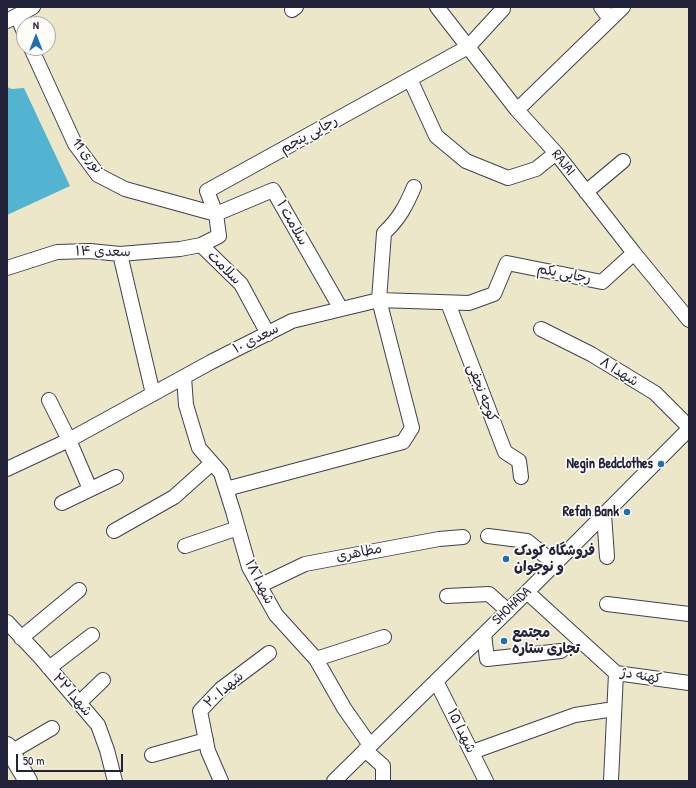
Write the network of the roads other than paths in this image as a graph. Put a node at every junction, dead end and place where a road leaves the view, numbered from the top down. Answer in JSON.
{"nodes":[{"id":1,"x":33,"y":7,"type":"edge"},
{"id":2,"x":436,"y":7,"type":"edge"},
{"id":3,"x":601,"y":7,"type":"edge"},
{"id":4,"x":623,"y":7,"type":"edge"},
{"id":5,"x":503,"y":9,"type":"dead end"},
{"id":6,"x":12,"y":18,"type":"edge"},
{"id":7,"x":610,"y":19,"type":"junction"},
{"id":8,"x":468,"y":47,"type":"junction"},
{"id":9,"x":35,"y":56,"type":"edge"},
{"id":10,"x":410,"y":79,"type":"junction"},
{"id":11,"x":517,"y":110,"type":"junction"},
{"id":12,"x":556,"y":153,"type":"junction"},
{"id":13,"x":623,"y":161,"type":"dead end"},
{"id":14,"x":414,"y":187,"type":"dead end"},
{"id":15,"x":586,"y":192,"type":"junction"},
{"id":16,"x":216,"y":214,"type":"junction"},
{"id":17,"x":202,"y":245,"type":"junction"},
{"id":18,"x":634,"y":253,"type":"junction"},
{"id":19,"x":120,"y":254,"type":"junction"},
{"id":20,"x":507,"y":263,"type":"joint"},
{"id":21,"x":7,"y":268,"type":"edge"},
{"id":22,"x":379,"y":300,"type":"junction"},
{"id":23,"x":448,"y":303,"type":"junction"},
{"id":24,"x":340,"y":310,"type":"junction"},
{"id":25,"x":689,"y":320,"type":"edge"},
{"id":26,"x":540,"y":329,"type":"dead end"},
{"id":27,"x":268,"y":334,"type":"junction"},
{"id":28,"x":184,"y":377,"type":"junction"},
{"id":29,"x":153,"y":394,"type":"junction"},
{"id":30,"x":49,"y":400,"type":"dead end"},
{"id":31,"x":689,"y":428,"type":"edge"},
{"id":32,"x":69,"y":440,"type":"junction"},
{"id":33,"x":212,"y":463,"type":"junction"},
{"id":34,"x":7,"y":469,"type":"edge"},
{"id":35,"x":116,"y":477,"type":"dead end"},
{"id":36,"x":521,"y":477,"type":"dead end"},
{"id":37,"x":90,"y":489,"type":"junction"},
{"id":38,"x":226,"y":489,"type":"junction"},
{"id":39,"x":62,"y":503,"type":"dead end"},
{"id":40,"x":604,"y":514,"type":"junction"},
{"id":41,"x":238,"y":528,"type":"junction"},
{"id":42,"x":114,"y":531,"type":"dead end"},
{"id":43,"x":488,"y":536,"type":"dead end"},
{"id":44,"x":463,"y":537,"type":"dead end"},
{"id":45,"x":185,"y":546,"type":"dead end"},
{"id":46,"x":607,"y":557,"type":"dead end"},
{"id":47,"x":555,"y":564,"type":"junction"},
{"id":48,"x":259,"y":586,"type":"junction"},
{"id":49,"x":79,"y":590,"type":"dead end"},
{"id":50,"x":527,"y":592,"type":"junction"},
{"id":51,"x":447,"y":596,"type":"dead end"},
{"id":52,"x":607,"y":604,"type":"dead end"},
{"id":53,"x":508,"y":610,"type":"junction"},
{"id":54,"x":689,"y":614,"type":"edge"},
{"id":55,"x":7,"y":622,"type":"edge"},
{"id":56,"x":484,"y":634,"type":"junction"},
{"id":57,"x":92,"y":635,"type":"dead end"},
{"id":58,"x":384,"y":637,"type":"dead end"},
{"id":59,"x":21,"y":638,"type":"junction"},
{"id":60,"x":561,"y":651,"type":"dead end"},
{"id":61,"x":269,"y":653,"type":"dead end"},
{"id":62,"x":316,"y":659,"type":"junction"},
{"id":63,"x":49,"y":668,"type":"junction"},
{"id":64,"x":616,"y":673,"type":"junction"},
{"id":65,"x":103,"y":680,"type":"dead end"},
{"id":66,"x":436,"y":681,"type":"junction"},
{"id":67,"x":689,"y":683,"type":"edge"},
{"id":68,"x":79,"y":703,"type":"junction"},
{"id":69,"x":614,"y":709,"type":"junction"},
{"id":70,"x":52,"y":728,"type":"dead end"},
{"id":71,"x":206,"y":740,"type":"junction"},
{"id":72,"x":368,"y":748,"type":"junction"},
{"id":73,"x":9,"y":749,"type":"edge"},
{"id":74,"x":472,"y":752,"type":"junction"},
{"id":75,"x":152,"y":756,"type":"dead end"},
{"id":76,"x":28,"y":781,"type":"edge"},
{"id":77,"x":115,"y":781,"type":"edge"},
{"id":78,"x":221,"y":781,"type":"edge"},
{"id":79,"x":334,"y":781,"type":"edge"},
{"id":80,"x":383,"y":781,"type":"edge"},
{"id":81,"x":486,"y":781,"type":"edge"},
{"id":82,"x":611,"y":781,"type":"edge"}],
"edges":[{"from":1,"to":6,"type":"street"},
{"from":2,"to":8,"type":"street","name":"RAJAI"},
{"from":3,"to":7,"type":"street"},
{"from":4,"to":7,"type":"street"},
{"from":5,"to":8,"type":"street","name":"رجایی پنجم"},
{"from":7,"to":11,"type":"street"},
{"from":8,"to":10,"type":"street","name":"رجایی پنجم"},
{"from":8,"to":11,"type":"street","name":"RAJAI"},
{"from":9,"to":16,"type":"street","name":"نوری 11"},
{"from":10,"to":12,"type":"street"},
{"from":10,"to":16,"type":"street","name":"رجایی پنجم"},
{"from":11,"to":12,"type":"street","name":"RAJAI"},
{"from":12,"to":15,"type":"street","name":"RAJAI"},
{"from":13,"to":15,"type":"street"},
{"from":14,"to":22,"type":"street"},
{"from":15,"to":18,"type":"street","name":"RAJAI"},
{"from":16,"to":17,"type":"street","name":"رجایی پنجم"},
{"from":16,"to":24,"type":"street","name":"سلامت ۱"},
{"from":17,"to":19,"type":"street","name":"سعدی ۱۴"},
{"from":17,"to":27,"type":"street","name":"سلامت"},
{"from":18,"to":20,"type":"street","name":"رجایی یکم"},
{"from":18,"to":25,"type":"street","name":"RAJAI"},
{"from":19,"to":21,"type":"street","name":"سعدی ۱۴"},
{"from":19,"to":29,"type":"street"},
{"from":20,"to":23,"type":"street","name":"سعدی ۱۰"},
{"from":22,"to":23,"type":"street","name":"سعدی ۱۰"},
{"from":22,"to":24,"type":"street","name":"سعدی ۱۰"},
{"from":22,"to":38,"type":"street"},
{"from":23,"to":36,"type":"street","name":"کوچه نجفی"},
{"from":24,"to":27,"type":"street","name":"سعدی ۱۰"},
{"from":26,"to":31,"type":"street","name":"شهدا ۸"},
{"from":27,"to":28,"type":"street","name":"سعدی ۱۰"},
{"from":28,"to":29,"type":"street","name":"سعدی ۱۰"},
{"from":28,"to":33,"type":"street","name":"شهدا ۱۸"},
{"from":29,"to":32,"type":"street","name":"سعدی ۱۰"},
{"from":30,"to":32,"type":"street"},
{"from":31,"to":40,"type":"street","name":"SHOHADA"},
{"from":32,"to":34,"type":"street","name":"سعدی ۱۰"},
{"from":32,"to":37,"type":"street"},
{"from":33,"to":38,"type":"street","name":"شهدا ۱۸"},
{"from":33,"to":42,"type":"street"},
{"from":35,"to":37,"type":"street"},
{"from":37,"to":39,"type":"street"},
{"from":38,"to":41,"type":"street","name":"شهدا ۱۸"},
{"from":40,"to":46,"type":"street"},
{"from":40,"to":47,"type":"street","name":"SHOHADA"},
{"from":41,"to":45,"type":"street"},
{"from":41,"to":48,"type":"street","name":"شهدا ۱۸"},
{"from":43,"to":47,"type":"street"},
{"from":44,"to":48,"type":"street","name":"مظاهری"},
{"from":47,"to":50,"type":"street","name":"SHOHADA"},
{"from":48,"to":62,"type":"street","name":"شهدا ۱۸"},
{"from":49,"to":59,"type":"street"},
{"from":50,"to":53,"type":"street","name":"SHOHADA"},
{"from":50,"to":64,"type":"street","name":"کهنه دژ"},
{"from":51,"to":53,"type":"street"},
{"from":52,"to":54,"type":"street"},
{"from":53,"to":56,"type":"street","name":"SHOHADA"},
{"from":55,"to":59,"type":"street","name":"شهدا ۲۲"},
{"from":56,"to":60,"type":"street"},
{"from":56,"to":66,"type":"street","name":"SHOHADA"},
{"from":57,"to":63,"type":"street"},
{"from":58,"to":62,"type":"street"},
{"from":59,"to":63,"type":"street","name":"شهدا ۲۲"},
{"from":61,"to":71,"type":"street","name":"شهدا ۲۰"},
{"from":62,"to":72,"type":"street","name":"شهدا ۱۸"},
{"from":63,"to":68,"type":"street","name":"شهدا ۲۲"},
{"from":64,"to":67,"type":"street","name":"کهنه دژ"},
{"from":64,"to":69,"type":"street"},
{"from":65,"to":68,"type":"street"},
{"from":66,"to":72,"type":"street","name":"SHOHADA"},
{"from":66,"to":74,"type":"street","name":"شهدا ۱۵"},
{"from":68,"to":77,"type":"street","name":"شهدا ۲۲"},
{"from":69,"to":74,"type":"street"},
{"from":69,"to":82,"type":"street"},
{"from":70,"to":73,"type":"street"},
{"from":71,"to":75,"type":"street"},
{"from":71,"to":78,"type":"street","name":"شهدا ۲۰"},
{"from":72,"to":79,"type":"street","name":"SHOHADA"},
{"from":72,"to":80,"type":"street","name":"شهدا ۱۸"},
{"from":73,"to":76,"type":"main road"},
{"from":74,"to":81,"type":"street","name":"شهدا ۱۵"}]}
